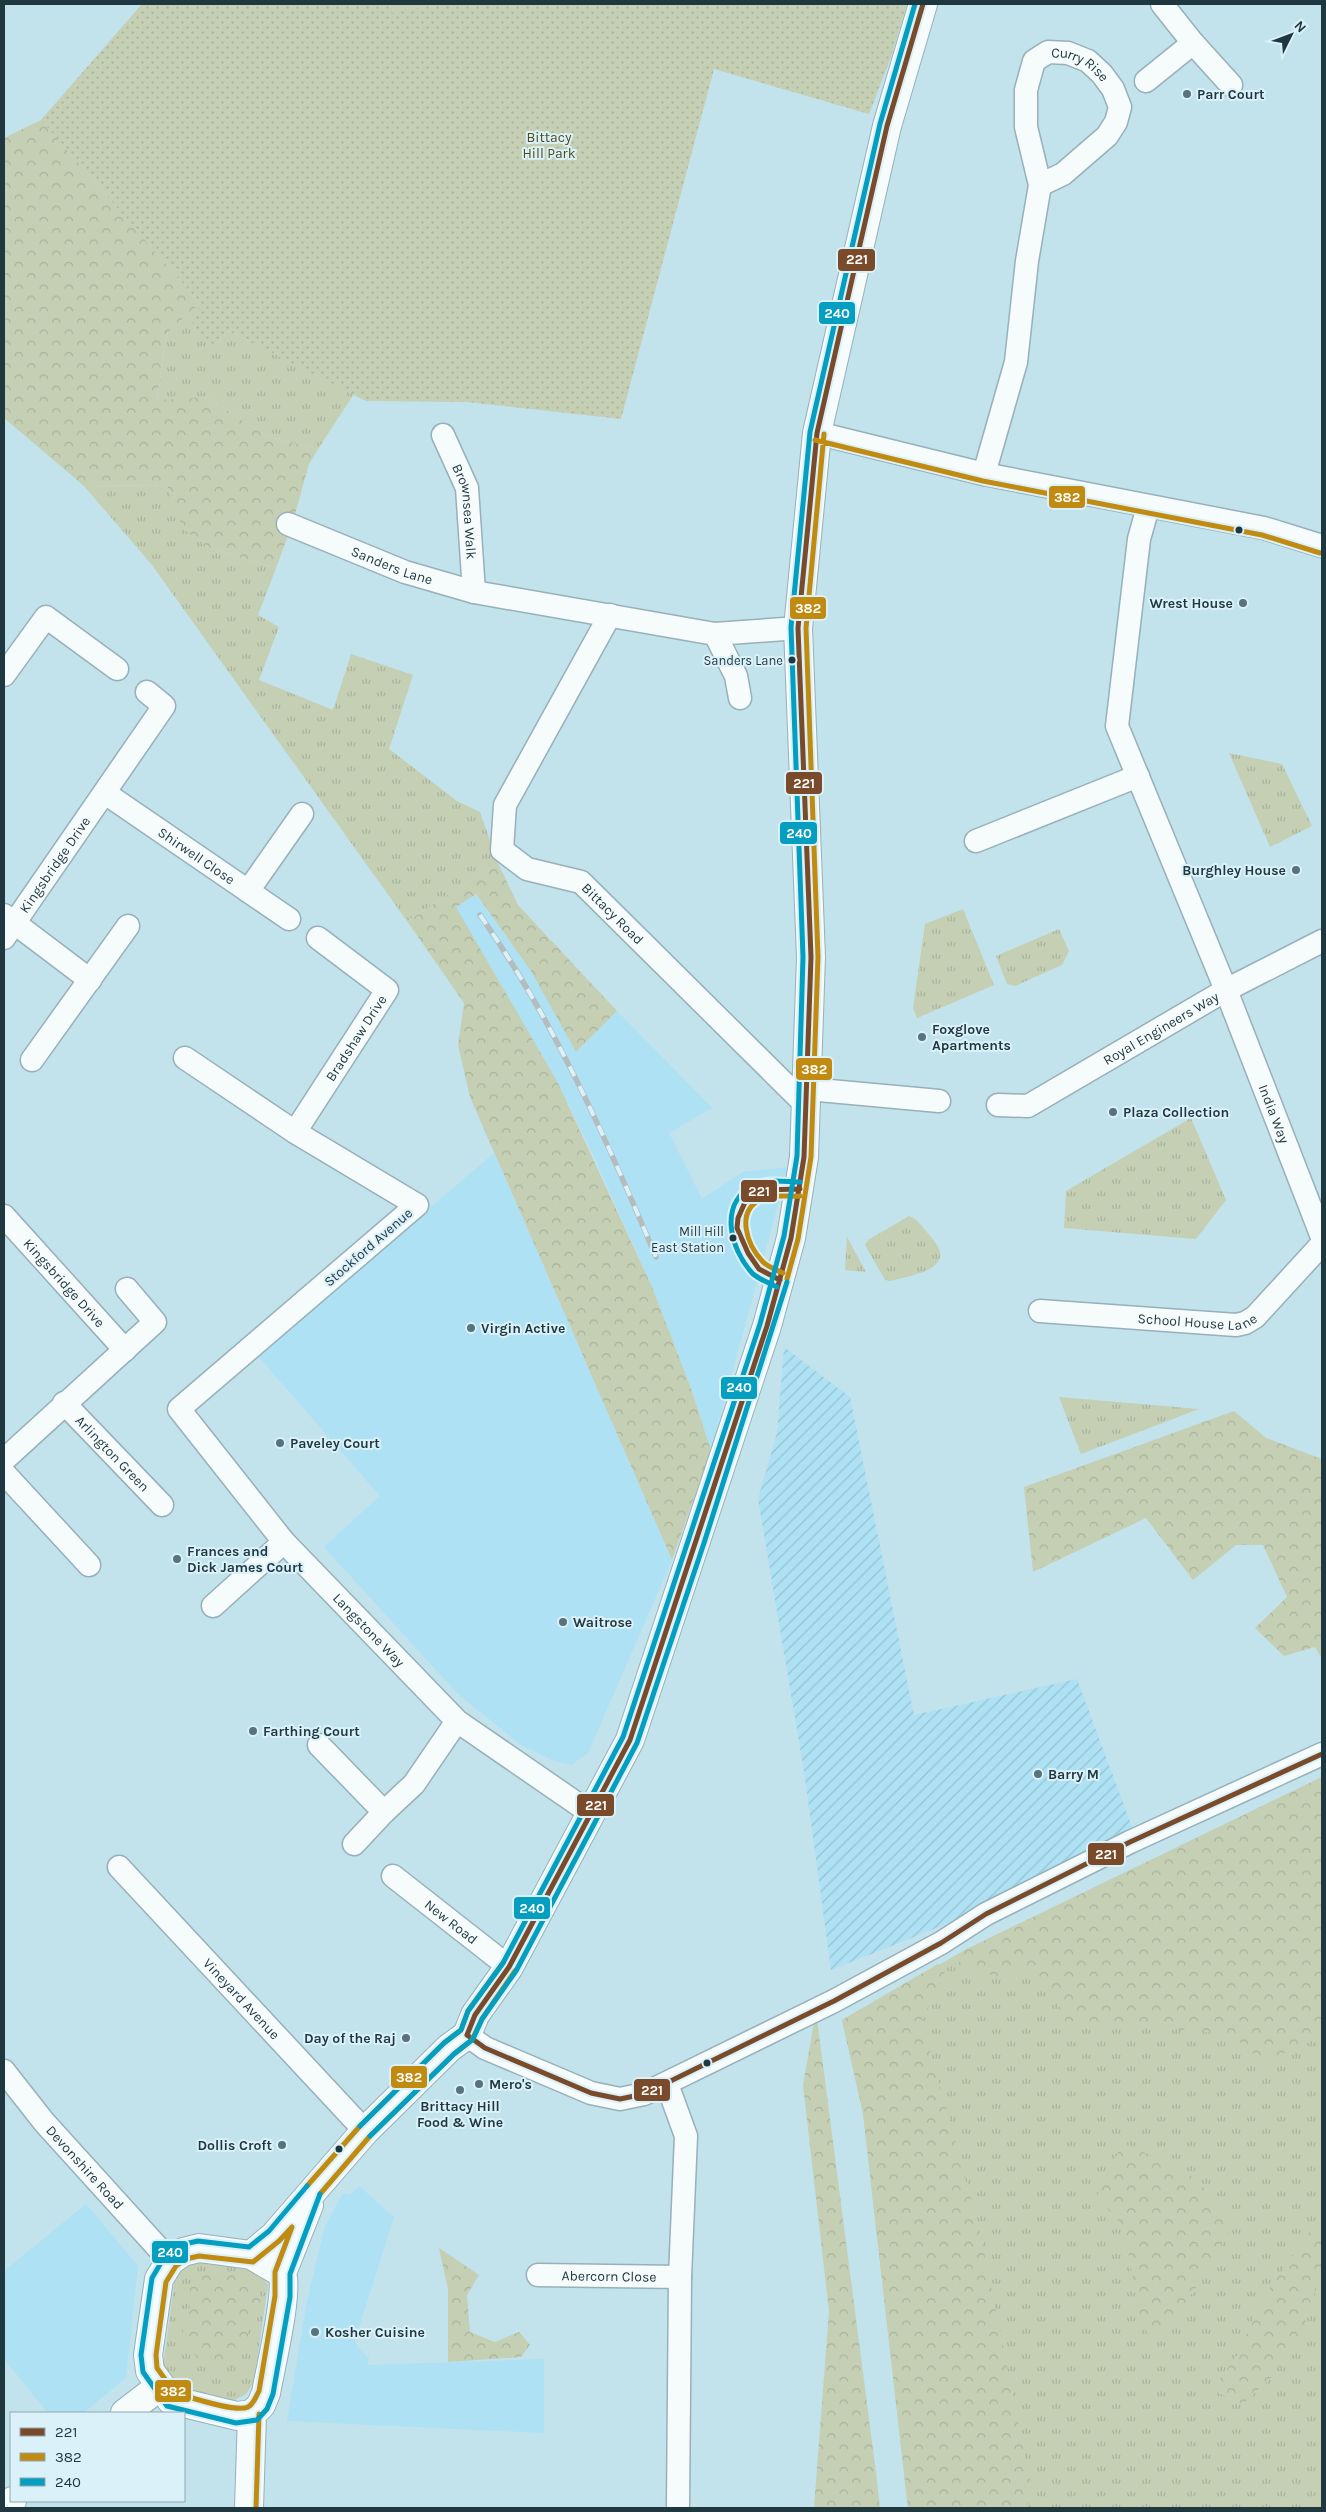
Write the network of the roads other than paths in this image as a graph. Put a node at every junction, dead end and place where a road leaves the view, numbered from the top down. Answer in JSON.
{"nodes":[{"id":1,"x":923,"y":4,"type":"edge"},
{"id":2,"x":1162,"y":4,"type":"edge"},
{"id":3,"x":1193,"y":43,"type":"junction"},
{"id":4,"x":1146,"y":81,"type":"dead end"},
{"id":5,"x":1231,"y":85,"type":"dead end"},
{"id":6,"x":1040,"y":185,"type":"junction"},
{"id":7,"x":817,"y":433,"type":"junction"},
{"id":8,"x":443,"y":435,"type":"dead end"},
{"id":9,"x":984,"y":474,"type":"junction"},
{"id":10,"x":1148,"y":507,"type":"junction"},
{"id":11,"x":288,"y":524,"type":"dead end"},
{"id":12,"x":1322,"y":546,"type":"edge"},
{"id":13,"x":474,"y":592,"type":"junction"},
{"id":14,"x":610,"y":615,"type":"junction"},
{"id":15,"x":798,"y":628,"type":"junction"},
{"id":16,"x":716,"y":634,"type":"junction"},
{"id":17,"x":117,"y":669,"type":"dead end"},
{"id":18,"x":5,"y":670,"type":"edge"},
{"id":19,"x":147,"y":692,"type":"dead end"},
{"id":20,"x":740,"y":698,"type":"dead end"},
{"id":21,"x":1138,"y":776,"type":"junction"},
{"id":22,"x":105,"y":794,"type":"junction"},
{"id":23,"x":302,"y":814,"type":"dead end"},
{"id":24,"x":976,"y":841,"type":"dead end"},
{"id":25,"x":248,"y":891,"type":"junction"},
{"id":26,"x":288,"y":919,"type":"dead end"},
{"id":27,"x":7,"y":925,"type":"edge"},
{"id":28,"x":128,"y":926,"type":"dead end"},
{"id":29,"x":318,"y":938,"type":"dead end"},
{"id":30,"x":1322,"y":941,"type":"edge"},
{"id":31,"x":90,"y":980,"type":"junction"},
{"id":32,"x":1226,"y":990,"type":"junction"},
{"id":33,"x":185,"y":1058,"type":"dead end"},
{"id":34,"x":32,"y":1060,"type":"dead end"},
{"id":35,"x":807,"y":1097,"type":"junction"},
{"id":36,"x":939,"y":1101,"type":"dead end"},
{"id":37,"x":998,"y":1105,"type":"dead end"},
{"id":38,"x":295,"y":1132,"type":"junction"},
{"id":39,"x":4,"y":1216,"type":"edge"},
{"id":40,"x":1322,"y":1237,"type":"edge"},
{"id":41,"x":1322,"y":1244,"type":"edge"},
{"id":42,"x":127,"y":1289,"type":"dead end"},
{"id":43,"x":1040,"y":1311,"type":"dead end"},
{"id":44,"x":125,"y":1350,"type":"junction"},
{"id":45,"x":64,"y":1403,"type":"junction"},
{"id":46,"x":179,"y":1409,"type":"joint"},
{"id":47,"x":4,"y":1460,"type":"edge"},
{"id":48,"x":4,"y":1473,"type":"edge"},
{"id":49,"x":162,"y":1505,"type":"dead end"},
{"id":50,"x":284,"y":1542,"type":"junction"},
{"id":51,"x":89,"y":1565,"type":"dead end"},
{"id":52,"x":213,"y":1606,"type":"dead end"},
{"id":53,"x":457,"y":1720,"type":"junction"},
{"id":54,"x":319,"y":1745,"type":"dead end"},
{"id":55,"x":1322,"y":1754,"type":"edge"},
{"id":56,"x":384,"y":1812,"type":"junction"},
{"id":57,"x":592,"y":1814,"type":"junction"},
{"id":58,"x":354,"y":1844,"type":"dead end"},
{"id":59,"x":119,"y":1867,"type":"dead end"},
{"id":60,"x":393,"y":1876,"type":"dead end"},
{"id":61,"x":509,"y":1967,"type":"junction"},
{"id":62,"x":467,"y":2036,"type":"junction"},
{"id":63,"x":4,"y":2072,"type":"edge"},
{"id":64,"x":667,"y":2084,"type":"junction"},
{"id":65,"x":365,"y":2130,"type":"junction"},
{"id":66,"x":315,"y":2187,"type":"junction"},
{"id":67,"x":251,"y":2255,"type":"junction"},
{"id":68,"x":170,"y":2261,"type":"junction"},
{"id":69,"x":282,"y":2273,"type":"junction"},
{"id":70,"x":538,"y":2275,"type":"dead end"},
{"id":71,"x":680,"y":2277,"type":"junction"},
{"id":72,"x":159,"y":2387,"type":"junction"},
{"id":73,"x":126,"y":2412,"type":"edge"},
{"id":74,"x":252,"y":2414,"type":"junction"},
{"id":75,"x":249,"y":2508,"type":"edge"},
{"id":76,"x":678,"y":2508,"type":"edge"}],
"edges":[{"from":1,"to":7,"type":"main road"},
{"from":2,"to":3,"type":"street"},
{"from":3,"to":4,"type":"street"},
{"from":3,"to":5,"type":"street"},
{"from":6,"to":6,"type":"street","name":"Curry Rise"},
{"from":6,"to":9,"type":"street","name":"Curry Rise"},
{"from":7,"to":9,"type":"street"},
{"from":7,"to":15,"type":"main road"},
{"from":8,"to":13,"type":"street","name":"Brownsea Walk"},
{"from":9,"to":10,"type":"street"},
{"from":10,"to":12,"type":"street"},
{"from":10,"to":21,"type":"street","name":"India Way"},
{"from":11,"to":13,"type":"street","name":"Sanders Lane"},
{"from":13,"to":14,"type":"street","name":"Sanders Lane"},
{"from":14,"to":16,"type":"street","name":"Sanders Lane"},
{"from":14,"to":35,"type":"street","name":"Bittacy Road"},
{"from":15,"to":16,"type":"street","name":"Sanders Lane"},
{"from":15,"to":35,"type":"main road"},
{"from":16,"to":20,"type":"street"},
{"from":17,"to":18,"type":"street"},
{"from":19,"to":22,"type":"street","name":"Kingsbridge Drive"},
{"from":21,"to":24,"type":"street"},
{"from":21,"to":32,"type":"street","name":"India Way"},
{"from":22,"to":25,"type":"street","name":"Shirwell Close"},
{"from":22,"to":27,"type":"street","name":"Kingsbridge Drive"},
{"from":23,"to":25,"type":"street"},
{"from":25,"to":26,"type":"street","name":"Shirwell Close"},
{"from":27,"to":31,"type":"street"},
{"from":28,"to":31,"type":"street"},
{"from":29,"to":38,"type":"street","name":"Bradshaw Drive"},
{"from":30,"to":32,"type":"street","name":"Royal Engineers Way"},
{"from":31,"to":34,"type":"street"},
{"from":32,"to":37,"type":"street","name":"Royal Engineers Way"},
{"from":32,"to":40,"type":"street","name":"India Way"},
{"from":33,"to":38,"type":"street","name":"Stockford Avenue"},
{"from":35,"to":36,"type":"street"},
{"from":35,"to":57,"type":"main road"},
{"from":38,"to":46,"type":"street","name":"Stockford Avenue"},
{"from":39,"to":44,"type":"street","name":"Kingsbridge Drive"},
{"from":41,"to":43,"type":"street","name":"School House Lane"},
{"from":42,"to":44,"type":"street"},
{"from":44,"to":45,"type":"street"},
{"from":45,"to":47,"type":"street"},
{"from":45,"to":49,"type":"street","name":"Arlington Green"},
{"from":46,"to":50,"type":"street","name":"Langstone Way"},
{"from":48,"to":51,"type":"street"},
{"from":50,"to":52,"type":"street"},
{"from":50,"to":53,"type":"street","name":"Langstone Way"},
{"from":53,"to":56,"type":"street"},
{"from":53,"to":57,"type":"street","name":"Langstone Way"},
{"from":54,"to":56,"type":"street"},
{"from":55,"to":64,"type":"street"},
{"from":56,"to":58,"type":"street"},
{"from":57,"to":61,"type":"main road"},
{"from":59,"to":65,"type":"street","name":"Vineyard Avenue"},
{"from":60,"to":61,"type":"street","name":"New Road"},
{"from":61,"to":62,"type":"main road"},
{"from":62,"to":64,"type":"street"},
{"from":62,"to":65,"type":"main road"},
{"from":63,"to":68,"type":"street","name":"Devonshire Road"},
{"from":64,"to":71,"type":"street"},
{"from":65,"to":66,"type":"main road"},
{"from":66,"to":67,"type":"main road"},
{"from":66,"to":69,"type":"main road"},
{"from":67,"to":68,"type":"main road"},
{"from":67,"to":69,"type":"main road"},
{"from":68,"to":72,"type":"main road"},
{"from":69,"to":74,"type":"main road"},
{"from":70,"to":71,"type":"street","name":"Abercorn Close"},
{"from":71,"to":76,"type":"street"},
{"from":72,"to":73,"type":"main road"},
{"from":72,"to":74,"type":"main road"},
{"from":74,"to":75,"type":"main road"}]}
